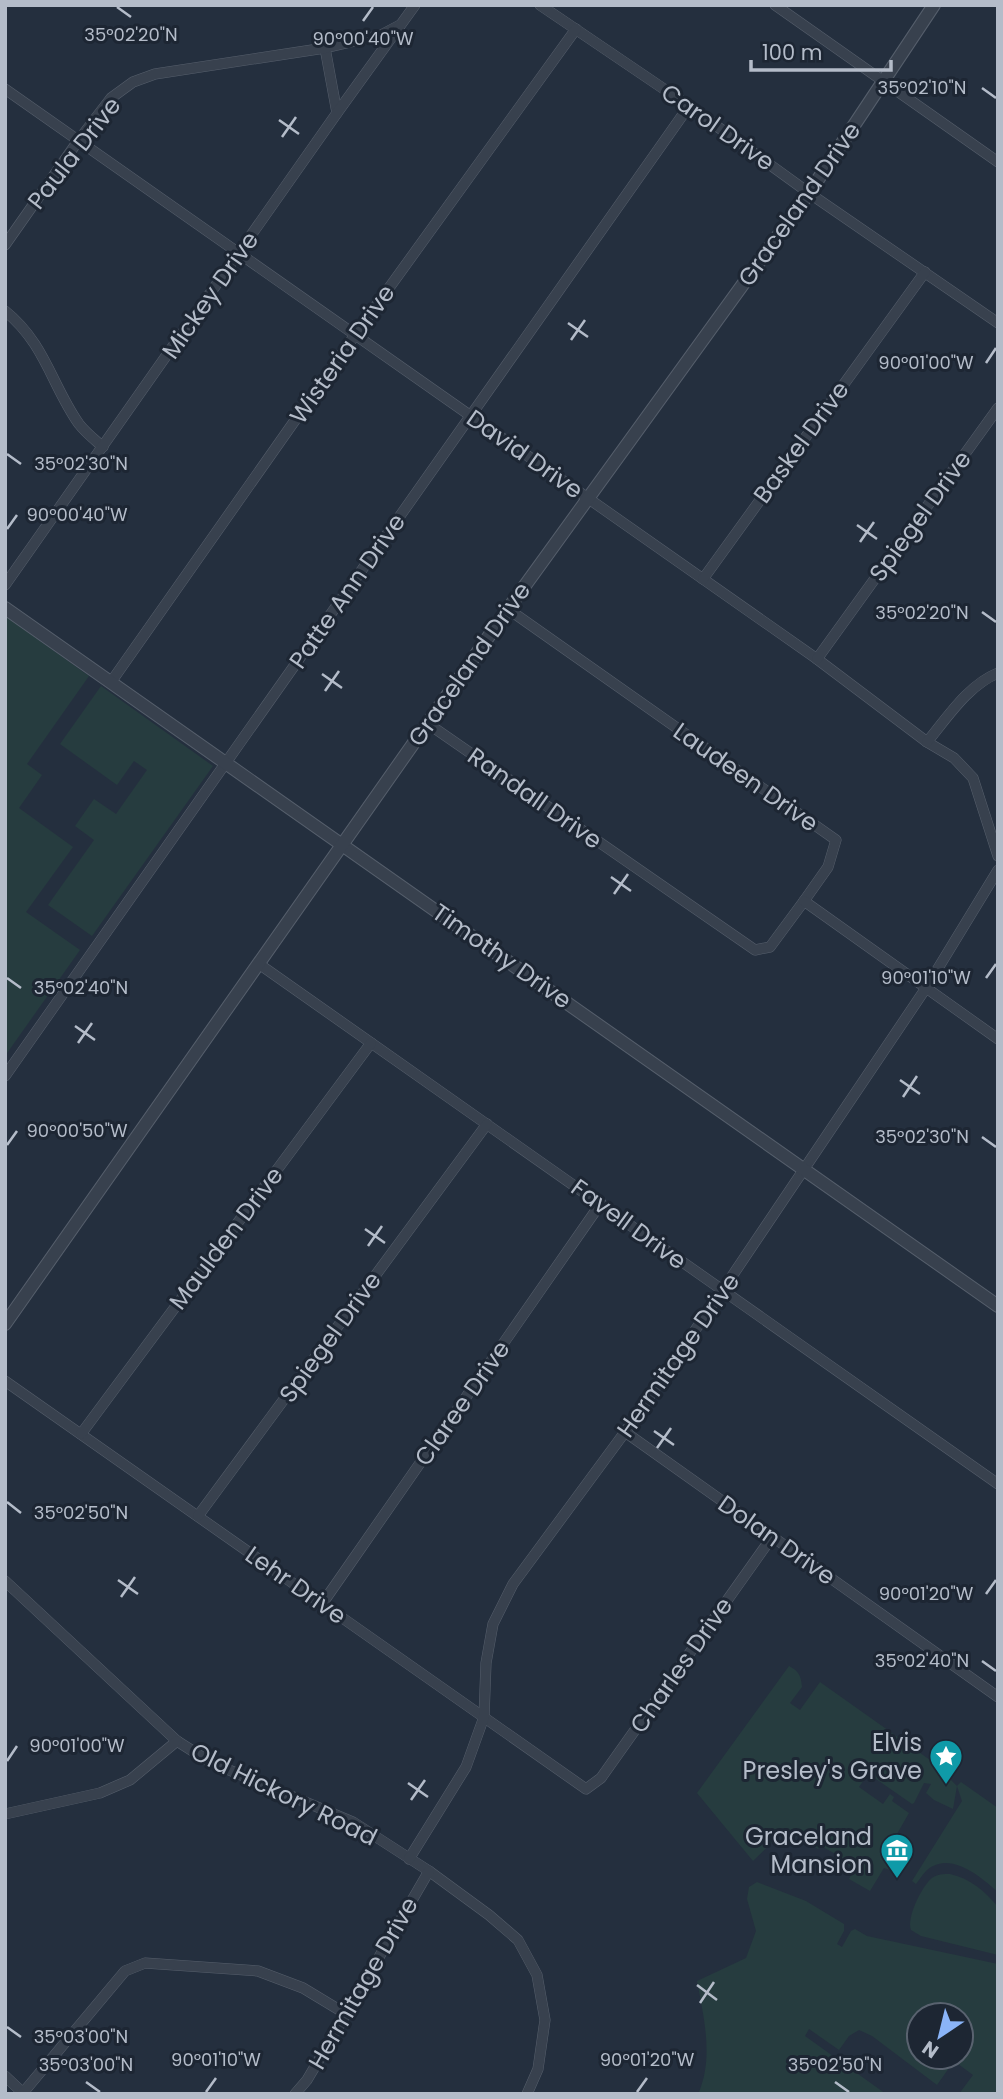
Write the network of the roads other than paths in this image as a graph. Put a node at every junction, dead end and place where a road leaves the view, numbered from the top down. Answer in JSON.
{"nodes":[{"id":1,"x":415,"y":5,"type":"edge"},
{"id":2,"x":540,"y":5,"type":"edge"},
{"id":3,"x":775,"y":5,"type":"edge"},
{"id":4,"x":934,"y":5,"type":"edge"},
{"id":5,"x":401,"y":25,"type":"junction"},
{"id":6,"x":576,"y":29,"type":"junction"},
{"id":7,"x":325,"y":48,"type":"junction"},
{"id":8,"x":885,"y":82,"type":"junction"},
{"id":9,"x":5,"y":89,"type":"edge"},
{"id":10,"x":690,"y":106,"type":"junction"},
{"id":11,"x":337,"y":113,"type":"junction"},
{"id":12,"x":78,"y":141,"type":"junction"},
{"id":13,"x":998,"y":162,"type":"edge"},
{"id":14,"x":809,"y":192,"type":"junction"},
{"id":15,"x":5,"y":245,"type":"edge"},
{"id":16,"x":239,"y":254,"type":"junction"},
{"id":17,"x":925,"y":272,"type":"junction"},
{"id":18,"x":5,"y":311,"type":"edge"},
{"id":19,"x":998,"y":323,"type":"edge"},
{"id":20,"x":355,"y":335,"type":"junction"},
{"id":21,"x":998,"y":408,"type":"edge"},
{"id":22,"x":471,"y":416,"type":"junction"},
{"id":23,"x":103,"y":447,"type":"junction"},
{"id":24,"x":587,"y":499,"type":"junction"},
{"id":25,"x":703,"y":579,"type":"junction"},
{"id":26,"x":5,"y":585,"type":"edge"},
{"id":27,"x":5,"y":608,"type":"edge"},
{"id":28,"x":508,"y":609,"type":"junction"},
{"id":29,"x":817,"y":659,"type":"junction"},
{"id":30,"x":998,"y":673,"type":"edge"},
{"id":31,"x":111,"y":682,"type":"junction"},
{"id":32,"x":427,"y":723,"type":"junction"},
{"id":33,"x":927,"y":742,"type":"junction"},
{"id":34,"x":226,"y":762,"type":"junction"},
{"id":35,"x":342,"y":844,"type":"junction"},
{"id":36,"x":998,"y":856,"type":"edge"},
{"id":37,"x":998,"y":870,"type":"edge"},
{"id":38,"x":804,"y":901,"type":"junction"},
{"id":39,"x":259,"y":964,"type":"junction"},
{"id":40,"x":926,"y":988,"type":"junction"},
{"id":41,"x":998,"y":1039,"type":"edge"},
{"id":42,"x":371,"y":1043,"type":"junction"},
{"id":43,"x":5,"y":1076,"type":"edge"},
{"id":44,"x":487,"y":1124,"type":"junction"},
{"id":45,"x":804,"y":1169,"type":"junction"},
{"id":46,"x":601,"y":1203,"type":"junction"},
{"id":47,"x":722,"y":1291,"type":"junction"},
{"id":48,"x":998,"y":1306,"type":"edge"},
{"id":49,"x":5,"y":1324,"type":"edge"},
{"id":50,"x":5,"y":1381,"type":"edge"},
{"id":51,"x":625,"y":1432,"type":"junction"},
{"id":52,"x":81,"y":1434,"type":"junction"},
{"id":53,"x":998,"y":1484,"type":"edge"},
{"id":54,"x":198,"y":1516,"type":"junction"},
{"id":55,"x":772,"y":1537,"type":"junction"},
{"id":56,"x":5,"y":1581,"type":"edge"},
{"id":57,"x":322,"y":1604,"type":"junction"},
{"id":58,"x":998,"y":1697,"type":"edge"},
{"id":59,"x":484,"y":1717,"type":"junction"},
{"id":60,"x":177,"y":1741,"type":"junction"},
{"id":61,"x":586,"y":1789,"type":"joint"},
{"id":62,"x":5,"y":1814,"type":"edge"},
{"id":63,"x":409,"y":1859,"type":"junction"},
{"id":64,"x":429,"y":1871,"type":"junction"},
{"id":65,"x":346,"y":2014,"type":"junction"},
{"id":66,"x":5,"y":2076,"type":"edge"},
{"id":67,"x":23,"y":2093,"type":"edge"},
{"id":68,"x":295,"y":2094,"type":"edge"},
{"id":69,"x":527,"y":2094,"type":"edge"}],
"edges":[{"from":1,"to":5,"type":"street","name":"Mickey Drive"},
{"from":2,"to":6,"type":"street","name":"Carol Drive"},
{"from":3,"to":8,"type":"street"},
{"from":4,"to":8,"type":"street","name":"Graceland Drive"},
{"from":5,"to":7,"type":"street","name":"Paula Drive"},
{"from":5,"to":11,"type":"street","name":"Mickey Drive"},
{"from":6,"to":10,"type":"street","name":"Carol Drive"},
{"from":6,"to":20,"type":"street","name":"Wisteria Drive"},
{"from":7,"to":11,"type":"street"},
{"from":7,"to":12,"type":"street","name":"Paula Drive"},
{"from":8,"to":13,"type":"street"},
{"from":8,"to":14,"type":"street","name":"Graceland Drive"},
{"from":9,"to":12,"type":"street","name":"David Drive"},
{"from":10,"to":14,"type":"street","name":"Carol Drive"},
{"from":10,"to":22,"type":"street","name":"Patte Ann Drive"},
{"from":11,"to":16,"type":"street","name":"Mickey Drive"},
{"from":12,"to":15,"type":"street","name":"Paula Drive"},
{"from":12,"to":16,"type":"street","name":"David Drive"},
{"from":14,"to":17,"type":"street","name":"Carol Drive"},
{"from":14,"to":24,"type":"street","name":"Graceland Drive"},
{"from":16,"to":20,"type":"street","name":"David Drive"},
{"from":16,"to":23,"type":"street","name":"Mickey Drive"},
{"from":17,"to":19,"type":"street","name":"Carol Drive"},
{"from":17,"to":25,"type":"street","name":"Baskel Drive"},
{"from":18,"to":23,"type":"street"},
{"from":20,"to":22,"type":"street","name":"David Drive"},
{"from":20,"to":31,"type":"street","name":"Wisteria Drive"},
{"from":21,"to":29,"type":"street","name":"Spiegel Drive"},
{"from":22,"to":24,"type":"street","name":"David Drive"},
{"from":22,"to":34,"type":"street","name":"Patte Ann Drive"},
{"from":23,"to":26,"type":"street","name":"Mickey Drive"},
{"from":24,"to":25,"type":"street","name":"David Drive"},
{"from":24,"to":28,"type":"street","name":"Graceland Drive"},
{"from":25,"to":29,"type":"street","name":"David Drive"},
{"from":27,"to":31,"type":"street","name":"Timothy Drive"},
{"from":28,"to":32,"type":"street","name":"Graceland Drive"},
{"from":28,"to":38,"type":"street","name":"Laudeen Drive"},
{"from":29,"to":33,"type":"street","name":"David Drive"},
{"from":30,"to":33,"type":"street"},
{"from":31,"to":34,"type":"street","name":"Timothy Drive"},
{"from":32,"to":35,"type":"street","name":"Graceland Drive"},
{"from":32,"to":38,"type":"street","name":"Randall Drive"},
{"from":33,"to":36,"type":"street","name":"David Drive"},
{"from":34,"to":35,"type":"street","name":"Timothy Drive"},
{"from":34,"to":43,"type":"street","name":"Patte Ann Drive"},
{"from":35,"to":39,"type":"street","name":"Graceland Drive"},
{"from":35,"to":45,"type":"street","name":"Timothy Drive"},
{"from":37,"to":40,"type":"street","name":"Hermitage Drive"},
{"from":38,"to":40,"type":"street"},
{"from":39,"to":42,"type":"street","name":"Favell Drive"},
{"from":39,"to":49,"type":"street","name":"Graceland Drive"},
{"from":40,"to":41,"type":"street"},
{"from":40,"to":45,"type":"street","name":"Hermitage Drive"},
{"from":42,"to":44,"type":"street","name":"Favell Drive"},
{"from":42,"to":52,"type":"street","name":"Maulden Drive"},
{"from":44,"to":46,"type":"street","name":"Favell Drive"},
{"from":44,"to":54,"type":"street","name":"Spiegel Drive"},
{"from":45,"to":47,"type":"street","name":"Hermitage Drive"},
{"from":45,"to":48,"type":"street","name":"Timothy Drive"},
{"from":46,"to":47,"type":"street","name":"Favell Drive"},
{"from":46,"to":57,"type":"street","name":"Claree Drive"},
{"from":47,"to":51,"type":"street","name":"Hermitage Drive"},
{"from":47,"to":53,"type":"street","name":"Favell Drive"},
{"from":50,"to":52,"type":"street","name":"Lehr Drive"},
{"from":51,"to":55,"type":"street","name":"Dolan Drive"},
{"from":51,"to":59,"type":"street","name":"Hermitage Drive"},
{"from":52,"to":54,"type":"street","name":"Lehr Drive"},
{"from":54,"to":57,"type":"street","name":"Lehr Drive"},
{"from":55,"to":58,"type":"street","name":"Dolan Drive"},
{"from":55,"to":61,"type":"street","name":"Charles Drive"},
{"from":56,"to":60,"type":"street","name":"Old Hickory Road"},
{"from":57,"to":59,"type":"street","name":"Lehr Drive"},
{"from":59,"to":61,"type":"street","name":"Lehr Drive"},
{"from":59,"to":63,"type":"street","name":"Hermitage Drive"},
{"from":60,"to":62,"type":"street"},
{"from":60,"to":63,"type":"street","name":"Old Hickory Road"},
{"from":63,"to":64,"type":"street","name":"Old Hickory Road"},
{"from":64,"to":65,"type":"street","name":"Hermitage Drive"},
{"from":64,"to":69,"type":"street","name":"Old Hickory Road"},
{"from":65,"to":67,"type":"street"},
{"from":65,"to":68,"type":"street","name":"Hermitage Drive"},
{"from":66,"to":67,"type":"street"}]}
